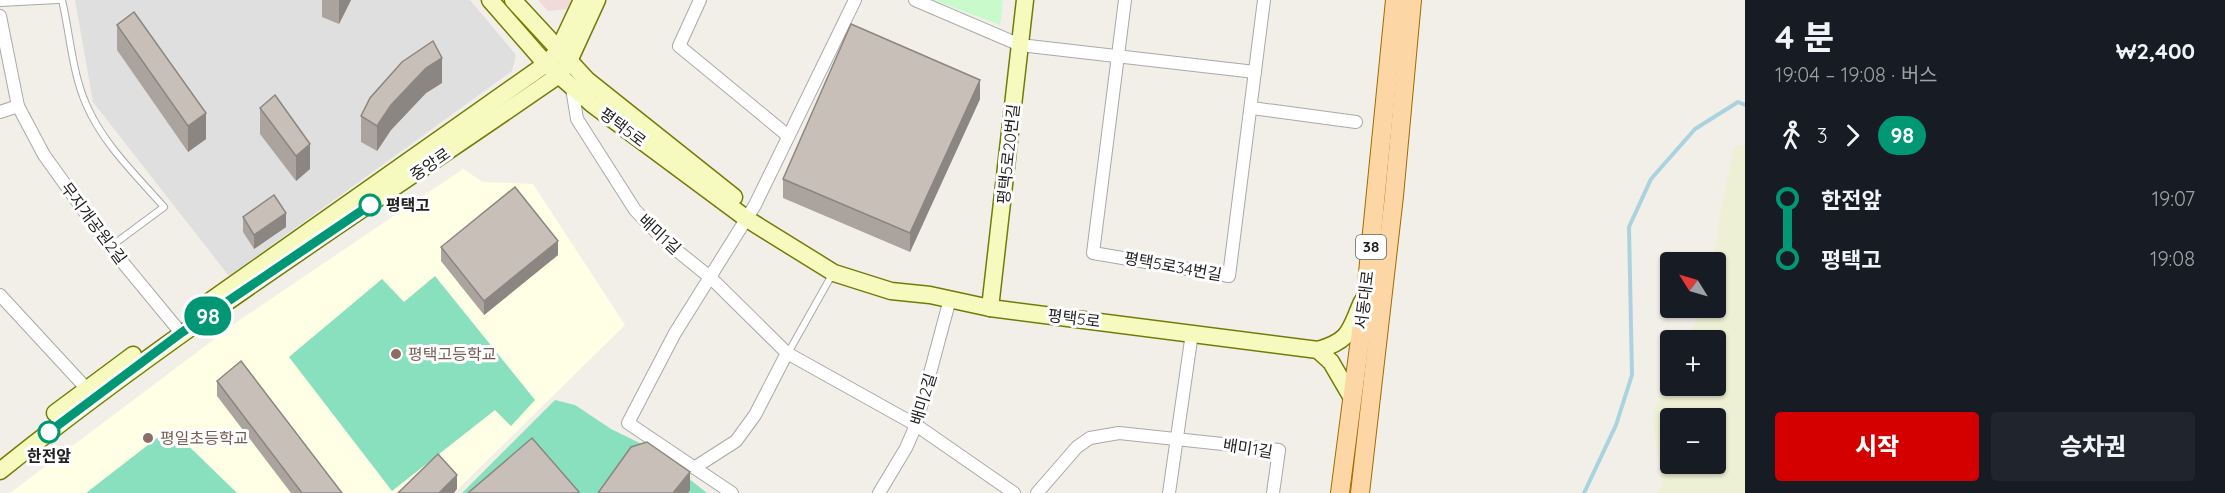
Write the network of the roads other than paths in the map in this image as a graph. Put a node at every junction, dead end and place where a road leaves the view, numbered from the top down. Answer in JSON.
{"nodes":[{"id":1,"x":58,"y":0,"type":"edge"},
{"id":2,"x":63,"y":0,"type":"edge"},
{"id":3,"x":490,"y":0,"type":"edge"},
{"id":4,"x":513,"y":0,"type":"edge"},
{"id":5,"x":582,"y":0,"type":"edge"},
{"id":6,"x":597,"y":0,"type":"edge"},
{"id":7,"x":699,"y":0,"type":"edge"},
{"id":8,"x":855,"y":0,"type":"edge"},
{"id":9,"x":915,"y":0,"type":"edge"},
{"id":10,"x":1025,"y":0,"type":"edge"},
{"id":11,"x":1125,"y":0,"type":"edge"},
{"id":12,"x":1264,"y":0,"type":"edge"},
{"id":13,"x":1395,"y":0,"type":"edge"},
{"id":14,"x":1412,"y":0,"type":"edge"},
{"id":15,"x":0,"y":3,"type":"edge"},
{"id":16,"x":0,"y":16,"type":"edge"},
{"id":17,"x":1020,"y":45,"type":"junction"},
{"id":18,"x":564,"y":56,"type":"junction"},
{"id":19,"x":1117,"y":57,"type":"junction"},
{"id":20,"x":546,"y":64,"type":"junction"},
{"id":21,"x":1255,"y":72,"type":"junction"},
{"id":22,"x":560,"y":75,"type":"junction"},
{"id":23,"x":572,"y":88,"type":"junction"},
{"id":24,"x":18,"y":106,"type":"junction"},
{"id":25,"x":1252,"y":108,"type":"junction"},
{"id":26,"x":0,"y":112,"type":"edge"},
{"id":27,"x":1356,"y":122,"type":"dead end"},
{"id":28,"x":787,"y":135,"type":"junction"},
{"id":29,"x":747,"y":219,"type":"junction"},
{"id":30,"x":110,"y":247,"type":"junction"},
{"id":31,"x":834,"y":273,"type":"junction"},
{"id":32,"x":711,"y":278,"type":"junction"},
{"id":33,"x":1366,"y":293,"type":"junction"},
{"id":34,"x":0,"y":295,"type":"edge"},
{"id":35,"x":950,"y":299,"type":"junction"},
{"id":36,"x":990,"y":308,"type":"junction"},
{"id":37,"x":178,"y":329,"type":"junction"},
{"id":38,"x":1192,"y":333,"type":"junction"},
{"id":39,"x":1318,"y":350,"type":"junction"},
{"id":40,"x":787,"y":353,"type":"junction"},
{"id":41,"x":86,"y":388,"type":"junction"},
{"id":42,"x":1352,"y":398,"type":"junction"},
{"id":43,"x":916,"y":425,"type":"junction"},
{"id":44,"x":1176,"y":439,"type":"junction"},
{"id":45,"x":0,"y":456,"type":"edge"},
{"id":46,"x":694,"y":468,"type":"junction"},
{"id":47,"x":0,"y":471,"type":"edge"},
{"id":48,"x":732,"y":493,"type":"edge"},
{"id":49,"x":879,"y":493,"type":"edge"},
{"id":50,"x":1014,"y":493,"type":"edge"},
{"id":51,"x":1037,"y":493,"type":"edge"},
{"id":52,"x":1169,"y":493,"type":"edge"},
{"id":53,"x":1273,"y":493,"type":"edge"},
{"id":54,"x":1340,"y":493,"type":"edge"},
{"id":55,"x":1360,"y":493,"type":"edge"}],
"edges":[{"from":1,"to":15,"type":"lane"},
{"from":2,"to":30,"type":"lane"},
{"from":3,"to":20,"type":"street","name":"평택5로"},
{"from":4,"to":18,"type":"street"},
{"from":5,"to":18,"type":"street","name":"중앙로"},
{"from":6,"to":18,"type":"street","name":"중앙로"},
{"from":7,"to":28,"type":"street"},
{"from":8,"to":28,"type":"street"},
{"from":9,"to":17,"type":"street"},
{"from":10,"to":17,"type":"street","name":"평택5로20번길"},
{"from":11,"to":19,"type":"street","name":"평택5로34번길"},
{"from":12,"to":21,"type":"street","name":"평택5로34번길"},
{"from":13,"to":33,"type":"main road","name":"서동대로","number":"38"},
{"from":14,"to":55,"type":"main road","name":"서동대로","number":"38"},
{"from":16,"to":24,"type":"street","name":"무지개공원2길"},
{"from":17,"to":19,"type":"street"},
{"from":17,"to":36,"type":"street","name":"평택5로20번길"},
{"from":18,"to":20,"type":"street","name":"중앙로"},
{"from":18,"to":22,"type":"street","name":"중앙로"},
{"from":18,"to":29,"type":"street"},
{"from":19,"to":21,"type":"street"},
{"from":19,"to":25,"type":"street","name":"평택5로34번길"},
{"from":20,"to":22,"type":"street","name":"평택5로"},
{"from":20,"to":37,"type":"street","name":"중앙로"},
{"from":21,"to":25,"type":"street","name":"평택5로34번길"},
{"from":22,"to":23,"type":"street","name":"평택5로"},
{"from":22,"to":37,"type":"street","name":"중앙로"},
{"from":23,"to":29,"type":"street","name":"평택5로"},
{"from":23,"to":32,"type":"street","name":"배미1길"},
{"from":24,"to":26,"type":"street"},
{"from":24,"to":30,"type":"street","name":"무지개공원2길"},
{"from":25,"to":27,"type":"street"},
{"from":28,"to":29,"type":"street"},
{"from":29,"to":31,"type":"street","name":"평택5로"},
{"from":29,"to":32,"type":"street"},
{"from":30,"to":37,"type":"street","name":"무지개공원2길"},
{"from":31,"to":35,"type":"street","name":"평택5로"},
{"from":31,"to":40,"type":"lane"},
{"from":32,"to":40,"type":"street","name":"배미1길"},
{"from":32,"to":46,"type":"street"},
{"from":33,"to":39,"type":"street"},
{"from":33,"to":42,"type":"main road","name":"서동대로","number":"38"},
{"from":34,"to":41,"type":"street"},
{"from":35,"to":36,"type":"street","name":"평택5로"},
{"from":35,"to":43,"type":"street","name":"배미2길"},
{"from":36,"to":38,"type":"street","name":"평택5로"},
{"from":37,"to":41,"type":"street","name":"중앙로"},
{"from":37,"to":47,"type":"street","name":"중앙로"},
{"from":38,"to":39,"type":"street","name":"평택5로"},
{"from":38,"to":44,"type":"street"},
{"from":39,"to":42,"type":"street"},
{"from":40,"to":43,"type":"street","name":"배미1길"},
{"from":40,"to":46,"type":"street"},
{"from":41,"to":45,"type":"street","name":"중앙로"},
{"from":42,"to":54,"type":"main road","name":"서동대로","number":"38"},
{"from":43,"to":49,"type":"street","name":"배미2길"},
{"from":43,"to":50,"type":"street","name":"배미1길"},
{"from":44,"to":51,"type":"street","name":"배미1길"},
{"from":44,"to":52,"type":"street"},
{"from":44,"to":53,"type":"street","name":"배미1길"},
{"from":46,"to":48,"type":"street"}]}
